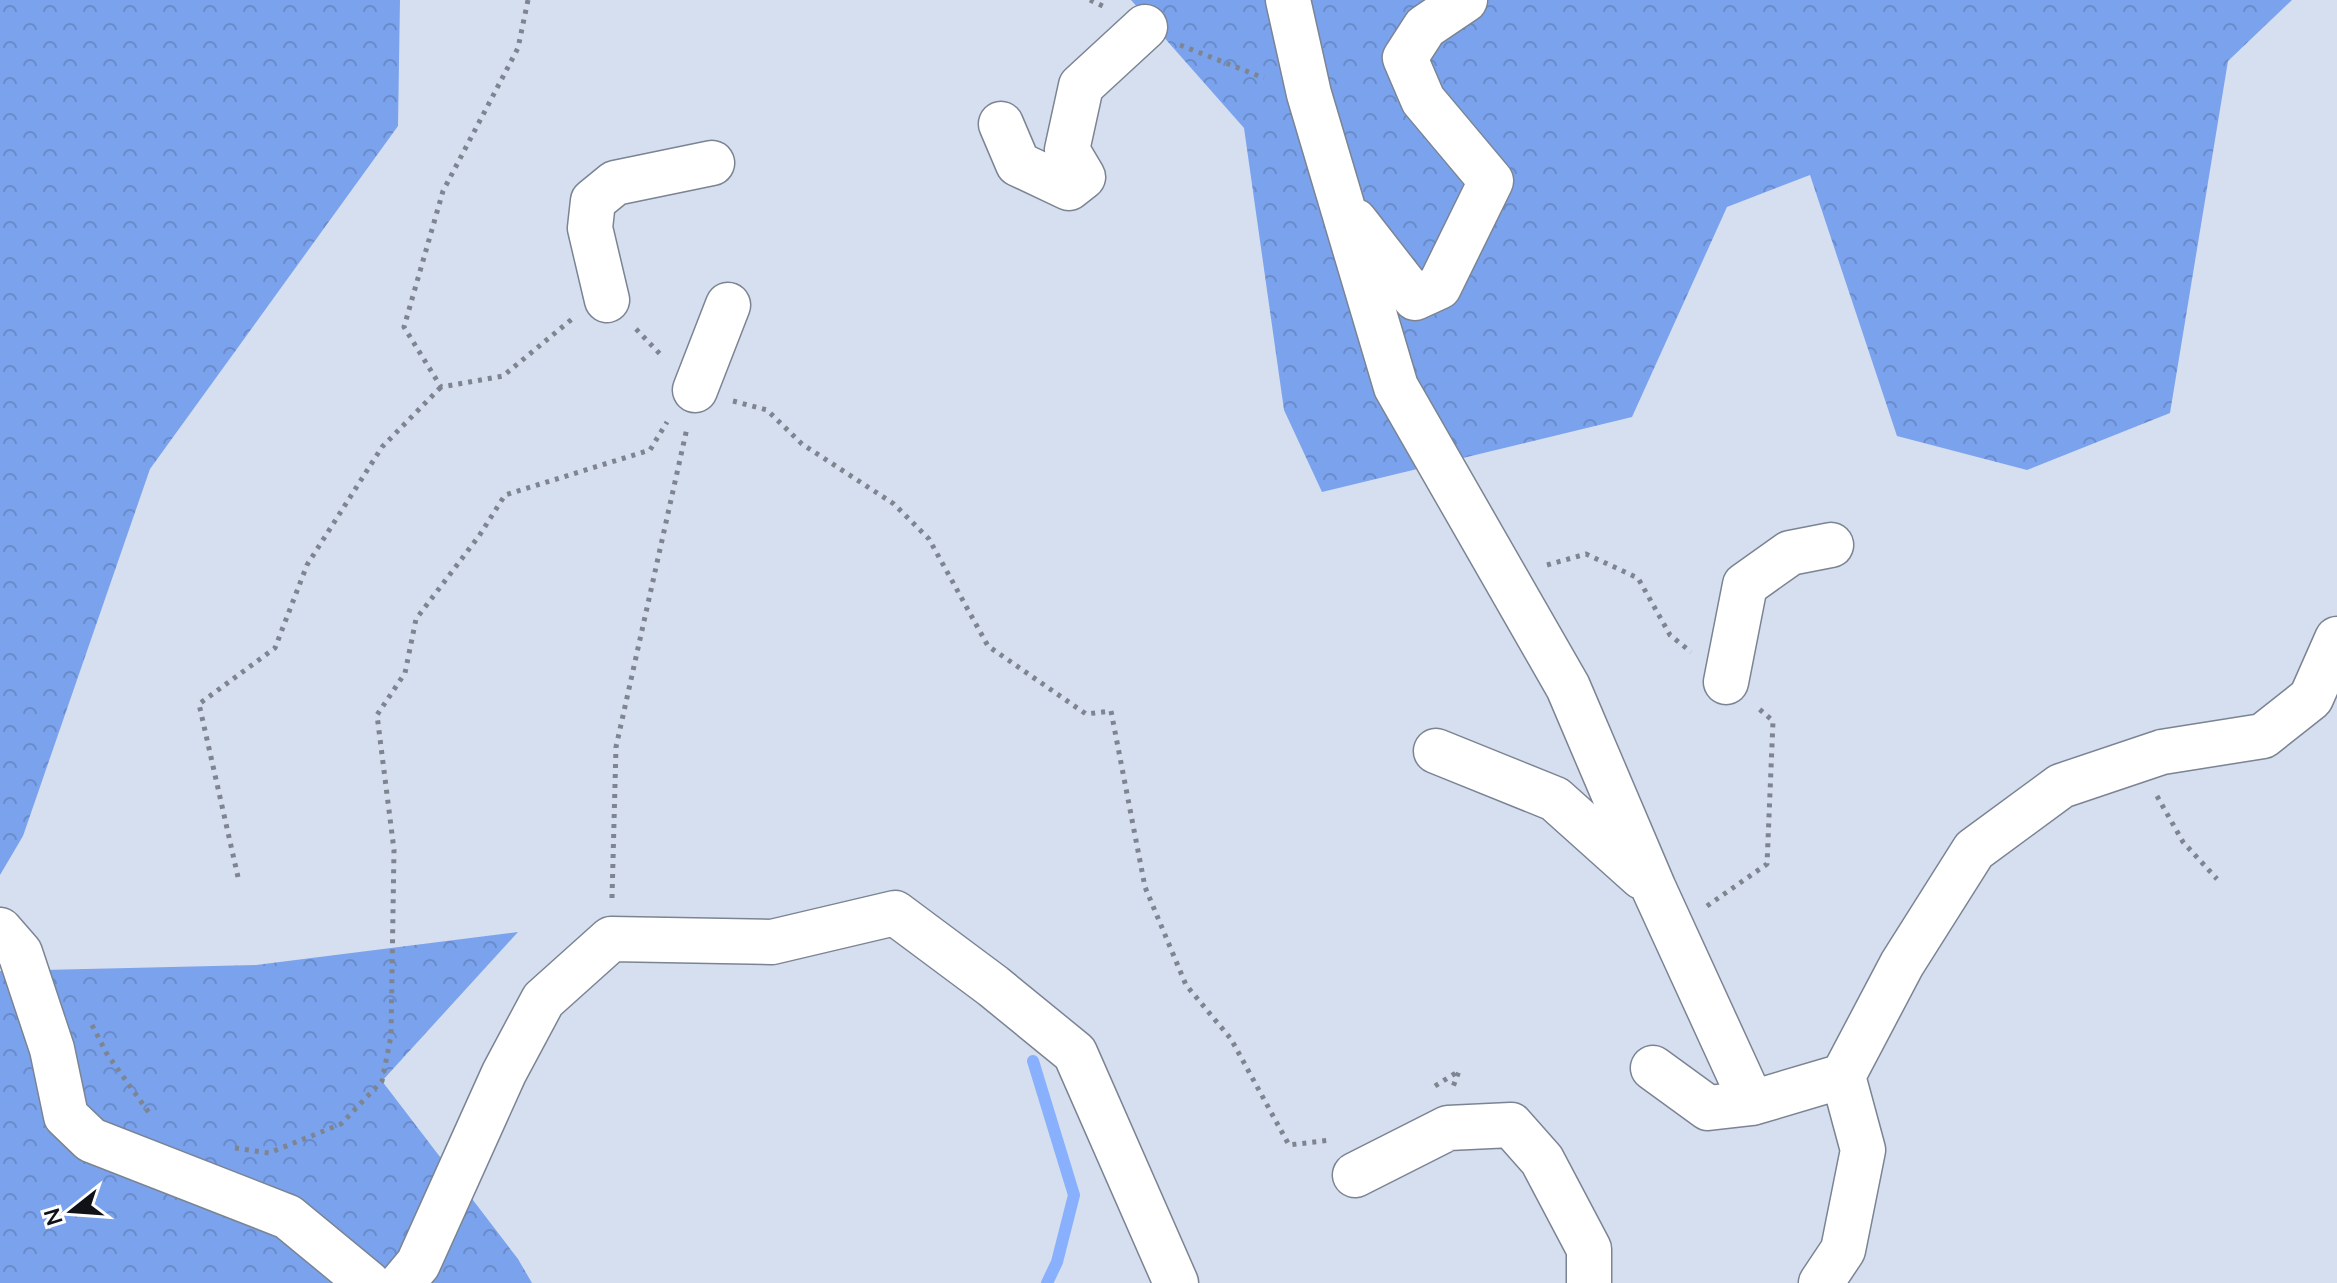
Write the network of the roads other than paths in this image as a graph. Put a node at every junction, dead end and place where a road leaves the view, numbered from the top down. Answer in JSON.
{"nodes":[{"id":1,"x":1288,"y":0,"type":"edge"},
{"id":2,"x":1465,"y":0,"type":"edge"},
{"id":3,"x":1145,"y":27,"type":"road end"},
{"id":4,"x":1001,"y":124,"type":"dead end"},
{"id":5,"x":712,"y":163,"type":"dead end"},
{"id":6,"x":1341,"y":203,"type":"junction"},
{"id":7,"x":607,"y":300,"type":"road end"},
{"id":8,"x":728,"y":305,"type":"dead end"},
{"id":9,"x":695,"y":390,"type":"road end"},
{"id":10,"x":1831,"y":545,"type":"dead end"},
{"id":11,"x":2337,"y":639,"type":"edge"},
{"id":12,"x":1726,"y":682,"type":"road end"},
{"id":13,"x":1436,"y":751,"type":"dead end"},
{"id":14,"x":1654,"y":889,"type":"junction"},
{"id":15,"x":0,"y":930,"type":"edge"},
{"id":16,"x":1653,"y":1068,"type":"dead end"},
{"id":17,"x":1843,"y":1076,"type":"junction"},
{"id":18,"x":1752,"y":1103,"type":"junction"},
{"id":19,"x":1345,"y":1158,"type":"road end"},
{"id":20,"x":368,"y":1283,"type":"edge"},
{"id":21,"x":402,"y":1283,"type":"edge"},
{"id":22,"x":1176,"y":1283,"type":"edge"},
{"id":23,"x":1589,"y":1283,"type":"edge"},
{"id":24,"x":1821,"y":1283,"type":"edge"}],
"edges":[{"from":1,"to":6,"type":"street"},
{"from":2,"to":6,"type":"street"},
{"from":3,"to":4,"type":"street"},
{"from":5,"to":7,"type":"street"},
{"from":6,"to":14,"type":"street"},
{"from":8,"to":9,"type":"street"},
{"from":10,"to":12,"type":"street"},
{"from":11,"to":17,"type":"street"},
{"from":13,"to":14,"type":"street"},
{"from":14,"to":18,"type":"street"},
{"from":15,"to":20,"type":"street"},
{"from":16,"to":18,"type":"street"},
{"from":17,"to":18,"type":"street"},
{"from":17,"to":24,"type":"street"},
{"from":19,"to":23,"type":"street"},
{"from":21,"to":22,"type":"street"}]}
